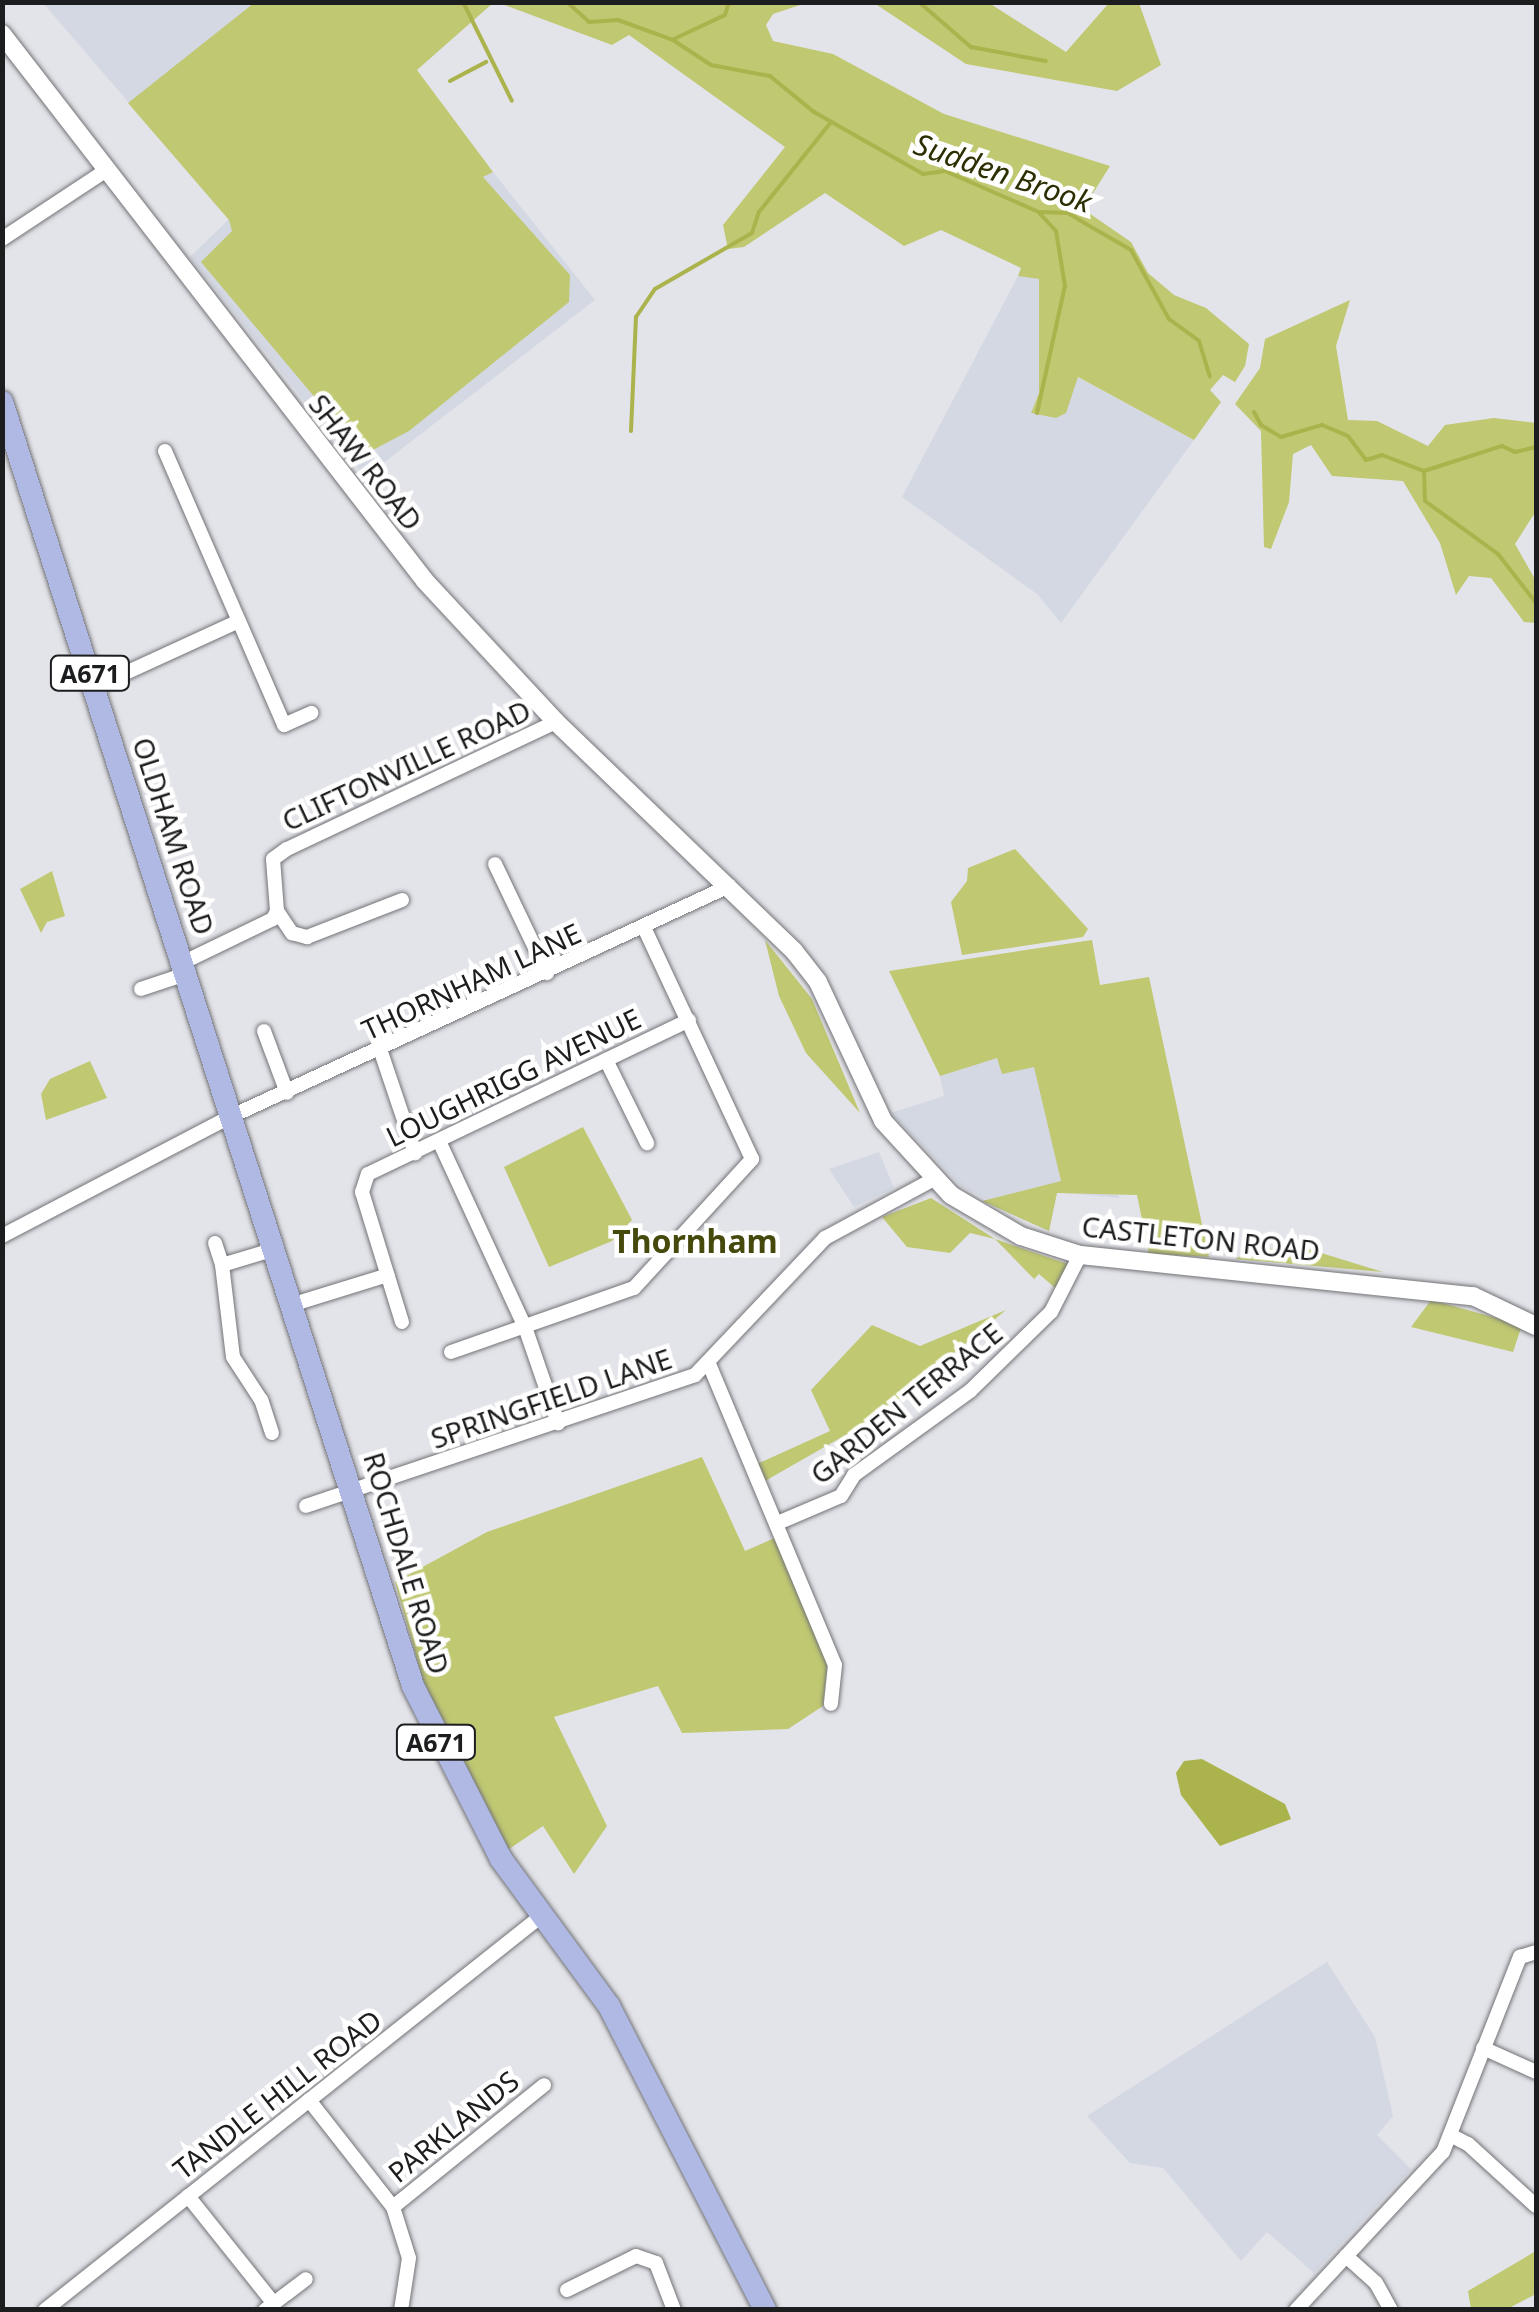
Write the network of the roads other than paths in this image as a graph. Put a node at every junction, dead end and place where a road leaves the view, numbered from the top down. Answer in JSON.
{"nodes":[{"id":1,"x":2,"y":34,"type":"edge"},
{"id":2,"x":105,"y":171,"type":"junction"},
{"id":3,"x":2,"y":239,"type":"edge"},
{"id":4,"x":2,"y":402,"type":"edge"},
{"id":5,"x":165,"y":451,"type":"dead end"},
{"id":6,"x":238,"y":620,"type":"junction"},
{"id":7,"x":95,"y":687,"type":"junction"},
{"id":8,"x":311,"y":713,"type":"dead end"},
{"id":9,"x":556,"y":722,"type":"junction"},
{"id":10,"x":517,"y":868,"type":"dead end"},
{"id":11,"x":729,"y":886,"type":"junction"},
{"id":12,"x":402,"y":900,"type":"dead end"},
{"id":13,"x":277,"y":911,"type":"junction"},
{"id":14,"x":644,"y":927,"type":"junction"},
{"id":15,"x":184,"y":969,"type":"junction"},
{"id":16,"x":547,"y":973,"type":"junction"},
{"id":17,"x":140,"y":989,"type":"dead end"},
{"id":18,"x":690,"y":1020,"type":"junction"},
{"id":19,"x":264,"y":1031,"type":"dead end"},
{"id":20,"x":381,"y":1052,"type":"junction"},
{"id":21,"x":606,"y":1060,"type":"junction"},
{"id":22,"x":287,"y":1093,"type":"junction"},
{"id":23,"x":232,"y":1116,"type":"junction"},
{"id":24,"x":440,"y":1140,"type":"junction"},
{"id":25,"x":646,"y":1142,"type":"dead end"},
{"id":26,"x":415,"y":1152,"type":"junction"},
{"id":27,"x":934,"y":1179,"type":"junction"},
{"id":28,"x":2,"y":1236,"type":"edge"},
{"id":29,"x":215,"y":1244,"type":"dead end"},
{"id":30,"x":275,"y":1249,"type":"junction"},
{"id":31,"x":1080,"y":1255,"type":"junction"},
{"id":32,"x":222,"y":1265,"type":"junction"},
{"id":33,"x":388,"y":1275,"type":"junction"},
{"id":34,"x":294,"y":1304,"type":"junction"},
{"id":35,"x":402,"y":1322,"type":"dead end"},
{"id":36,"x":525,"y":1326,"type":"junction"},
{"id":37,"x":1536,"y":1326,"type":"edge"},
{"id":38,"x":452,"y":1352,"type":"dead end"},
{"id":39,"x":710,"y":1364,"type":"junction"},
{"id":40,"x":558,"y":1424,"type":"junction"},
{"id":41,"x":272,"y":1433,"type":"dead end"},
{"id":42,"x":354,"y":1491,"type":"junction"},
{"id":43,"x":306,"y":1506,"type":"dead end"},
{"id":44,"x":780,"y":1522,"type":"junction"},
{"id":45,"x":831,"y":1704,"type":"dead end"},
{"id":46,"x":540,"y":1917,"type":"junction"},
{"id":47,"x":1536,"y":1952,"type":"edge"},
{"id":48,"x":1483,"y":2048,"type":"junction"},
{"id":49,"x":1536,"y":2072,"type":"edge"},
{"id":50,"x":544,"y":2085,"type":"dead end"},
{"id":51,"x":309,"y":2100,"type":"junction"},
{"id":52,"x":1450,"y":2136,"type":"junction"},
{"id":53,"x":188,"y":2196,"type":"junction"},
{"id":54,"x":393,"y":2206,"type":"junction"},
{"id":55,"x":1536,"y":2206,"type":"edge"},
{"id":56,"x":1346,"y":2256,"type":"junction"},
{"id":57,"x":306,"y":2278,"type":"dead end"},
{"id":58,"x":567,"y":2290,"type":"dead end"},
{"id":59,"x":268,"y":2305,"type":"edge"},
{"id":60,"x":761,"y":2307,"type":"edge"},
{"id":61,"x":45,"y":2310,"type":"edge"},
{"id":62,"x":401,"y":2310,"type":"edge"},
{"id":63,"x":674,"y":2310,"type":"edge"},
{"id":64,"x":1296,"y":2310,"type":"edge"},
{"id":65,"x":1391,"y":2310,"type":"edge"}],
"edges":[{"from":1,"to":2,"type":"street","name":"SHAW ROAD"},
{"from":2,"to":3,"type":"street"},
{"from":2,"to":9,"type":"street","name":"SHAW ROAD"},
{"from":4,"to":7,"type":"main road","name":"OLDHAM ROAD","number":"A671"},
{"from":5,"to":6,"type":"street"},
{"from":6,"to":7,"type":"street"},
{"from":6,"to":8,"type":"street"},
{"from":7,"to":15,"type":"main road","name":"OLDHAM ROAD","number":"A671"},
{"from":9,"to":11,"type":"street","name":"SHAW ROAD"},
{"from":9,"to":13,"type":"street","name":"CLIFTONVILLE ROAD"},
{"from":10,"to":16,"type":"street"},
{"from":11,"to":14,"type":"street","name":"THORNHAM LANE"},
{"from":11,"to":27,"type":"street","name":"CASTLETON ROAD"},
{"from":12,"to":13,"type":"street"},
{"from":13,"to":15,"type":"street"},
{"from":14,"to":16,"type":"street","name":"THORNHAM LANE"},
{"from":14,"to":18,"type":"street"},
{"from":15,"to":17,"type":"street"},
{"from":15,"to":23,"type":"main road","name":"OLDHAM ROAD","number":"A671"},
{"from":16,"to":20,"type":"street","name":"THORNHAM LANE"},
{"from":18,"to":21,"type":"street","name":"LOUGHRIGG AVENUE"},
{"from":18,"to":36,"type":"street"},
{"from":19,"to":22,"type":"street"},
{"from":20,"to":22,"type":"street","name":"THORNHAM LANE"},
{"from":20,"to":26,"type":"street"},
{"from":21,"to":24,"type":"street","name":"LOUGHRIGG AVENUE"},
{"from":21,"to":25,"type":"street"},
{"from":22,"to":23,"type":"street","name":"THORNHAM LANE"},
{"from":23,"to":28,"type":"street","name":"THORNHAM LANE"},
{"from":23,"to":30,"type":"main road","name":"ROCHDALE ROAD","number":"A671"},
{"from":24,"to":26,"type":"street","name":"LOUGHRIGG AVENUE"},
{"from":24,"to":36,"type":"street"},
{"from":26,"to":33,"type":"street","name":"LOUGHRIGG AVENUE"},
{"from":27,"to":31,"type":"street","name":"CASTLETON ROAD"},
{"from":27,"to":39,"type":"street","name":"SPRINGFIELD LANE"},
{"from":29,"to":32,"type":"street"},
{"from":30,"to":32,"type":"street"},
{"from":30,"to":34,"type":"main road","name":"ROCHDALE ROAD","number":"A671"},
{"from":31,"to":37,"type":"street","name":"CASTLETON ROAD"},
{"from":31,"to":44,"type":"street","name":"GARDEN TERRACE"},
{"from":32,"to":41,"type":"street"},
{"from":33,"to":34,"type":"street"},
{"from":33,"to":35,"type":"street"},
{"from":34,"to":42,"type":"main road","name":"ROCHDALE ROAD","number":"A671"},
{"from":36,"to":38,"type":"street"},
{"from":36,"to":40,"type":"street"},
{"from":39,"to":40,"type":"street","name":"SPRINGFIELD LANE"},
{"from":39,"to":44,"type":"street"},
{"from":40,"to":42,"type":"street","name":"SPRINGFIELD LANE"},
{"from":42,"to":43,"type":"street","name":"SPRINGFIELD LANE"},
{"from":42,"to":46,"type":"main road","name":"ROCHDALE ROAD","number":"A671"},
{"from":44,"to":45,"type":"street"},
{"from":46,"to":51,"type":"street","name":"TANDLE HILL ROAD"},
{"from":46,"to":60,"type":"main road","name":"ROCHDALE ROAD","number":"A671"},
{"from":47,"to":48,"type":"street"},
{"from":48,"to":49,"type":"street"},
{"from":48,"to":52,"type":"street"},
{"from":50,"to":54,"type":"street","name":"PARKLANDS"},
{"from":51,"to":53,"type":"street","name":"TANDLE HILL ROAD"},
{"from":51,"to":54,"type":"street"},
{"from":52,"to":55,"type":"street"},
{"from":52,"to":56,"type":"street"},
{"from":53,"to":59,"type":"street"},
{"from":53,"to":61,"type":"street","name":"TANDLE HILL ROAD"},
{"from":54,"to":62,"type":"street"},
{"from":56,"to":64,"type":"street"},
{"from":56,"to":65,"type":"street"},
{"from":57,"to":59,"type":"street"},
{"from":58,"to":63,"type":"street"}]}
